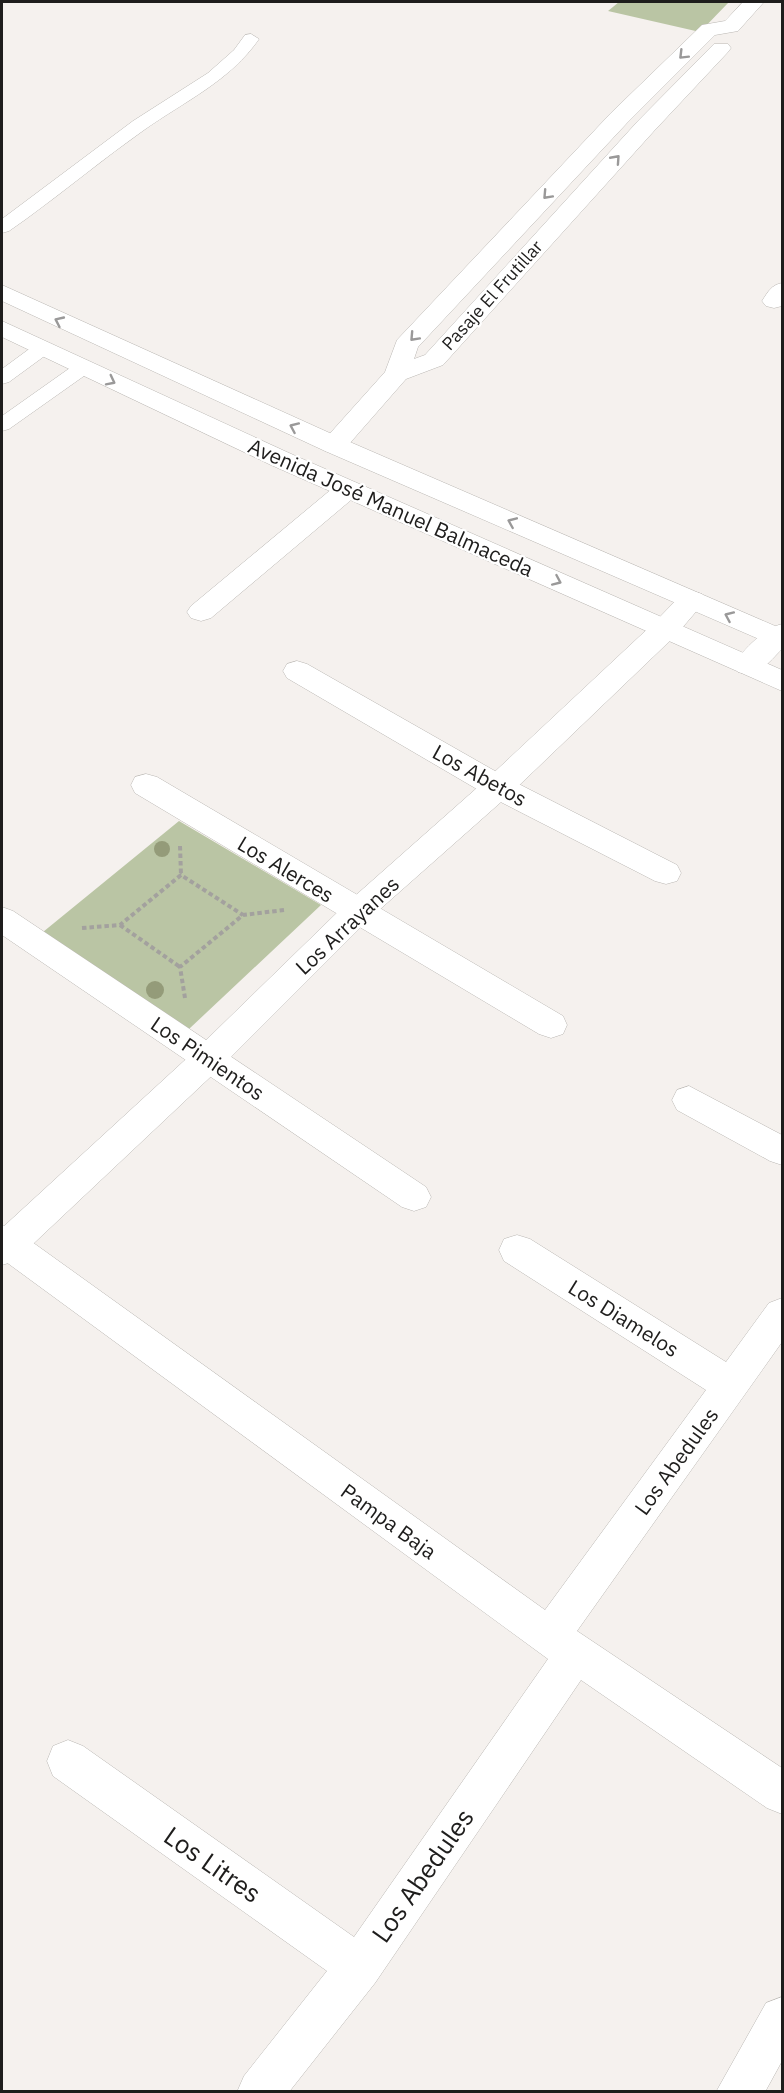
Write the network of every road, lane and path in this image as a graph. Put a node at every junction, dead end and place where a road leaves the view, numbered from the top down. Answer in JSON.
{"nodes":[{"id":1,"x":753,"y":2,"type":"edge"},
{"id":2,"x":731,"y":27,"type":"junction"},
{"id":3,"x":251,"y":39,"type":"dead end"},
{"id":4,"x":619,"y":118,"type":"junction"},
{"id":5,"x":646,"y":126,"type":"junction"},
{"id":6,"x":523,"y":220,"type":"junction"},
{"id":7,"x":2,"y":227,"type":"edge"},
{"id":8,"x":553,"y":228,"type":"junction"},
{"id":9,"x":2,"y":292,"type":"edge"},
{"id":10,"x":2,"y":328,"type":"edge"},
{"id":11,"x":44,"y":348,"type":"junction"},
{"id":12,"x":84,"y":367,"type":"junction"},
{"id":13,"x":397,"y":374,"type":"junction"},
{"id":14,"x":2,"y":378,"type":"edge"},
{"id":15,"x":2,"y":425,"type":"edge"},
{"id":16,"x":334,"y":445,"type":"junction"},
{"id":17,"x":348,"y":489,"type":"junction"},
{"id":18,"x":692,"y":600,"type":"junction"},
{"id":19,"x":201,"y":612,"type":"dead end"},
{"id":20,"x":666,"y":628,"type":"junction"},
{"id":21,"x":781,"y":637,"type":"edge"},
{"id":22,"x":748,"y":665,"type":"junction"},
{"id":23,"x":297,"y":672,"type":"dead end"},
{"id":24,"x":783,"y":681,"type":"edge"},
{"id":25,"x":146,"y":785,"type":"dead end"},
{"id":26,"x":498,"y":787,"type":"junction"},
{"id":27,"x":666,"y":873,"type":"dead end"},
{"id":28,"x":287,"y":909,"type":"dead end"},
{"id":29,"x":358,"y":911,"type":"junction"},
{"id":30,"x":243,"y":915,"type":"junction"},
{"id":31,"x":2,"y":919,"type":"edge"},
{"id":32,"x":120,"y":925,"type":"junction"},
{"id":33,"x":76,"y":929,"type":"dead end"},
{"id":34,"x":180,"y":968,"type":"junction"},
{"id":35,"x":186,"y":1009,"type":"dead end"},
{"id":36,"x":551,"y":1025,"type":"dead end"},
{"id":37,"x":209,"y":1058,"type":"junction"},
{"id":38,"x":688,"y":1100,"type":"dead end"},
{"id":39,"x":783,"y":1151,"type":"edge"},
{"id":40,"x":414,"y":1197,"type":"dead end"},
{"id":41,"x":4,"y":1244,"type":"edge"},
{"id":42,"x":517,"y":1250,"type":"dead end"},
{"id":43,"x":783,"y":1314,"type":"edge"},
{"id":44,"x":730,"y":1385,"type":"junction"},
{"id":45,"x":562,"y":1645,"type":"junction"},
{"id":46,"x":68,"y":1761,"type":"dead end"},
{"id":47,"x":783,"y":1793,"type":"edge"},
{"id":48,"x":358,"y":1967,"type":"junction"},
{"id":49,"x":783,"y":2019,"type":"edge"},
{"id":50,"x":260,"y":2091,"type":"edge"},
{"id":51,"x":739,"y":2091,"type":"edge"}],
"edges":[{"from":1,"to":2,"type":"street","name":"Pasaje El Frutillar"},
{"from":2,"to":4,"type":"street","name":"Pasaje El Frutillar","one_way":true},
{"from":2,"to":5,"type":"street","name":"Pasaje El Frutillar"},
{"from":3,"to":7,"type":"lane"},
{"from":4,"to":5,"type":"street"},
{"from":4,"to":6,"type":"street","name":"Pasaje El Frutillar","one_way":true},
{"from":8,"to":5,"type":"street","name":"Pasaje El Frutillar","one_way":true},
{"from":6,"to":8,"type":"street","name":"Pasaje El Frutillar"},
{"from":6,"to":13,"type":"street","name":"Pasaje El Frutillar","one_way":true},
{"from":8,"to":13,"type":"street","name":"Pasaje El Frutillar"},
{"from":16,"to":9,"type":"street","name":"Avenida José Manuel Balmaceda","one_way":true},
{"from":10,"to":11,"type":"street","name":"Avenida José Manuel Balmaceda"},
{"from":11,"to":12,"type":"street","name":"Avenida José Manuel Balmaceda"},
{"from":11,"to":14,"type":"lane"},
{"from":12,"to":15,"type":"lane"},
{"from":12,"to":17,"type":"street","name":"Avenida José Manuel Balmaceda","one_way":true},
{"from":13,"to":16,"type":"street","name":"Pasaje El Frutillar"},
{"from":18,"to":16,"type":"street","name":"Avenida José Manuel Balmaceda","one_way":true},
{"from":17,"to":19,"type":"street"},
{"from":17,"to":20,"type":"street","name":"Avenida José Manuel Balmaceda","one_way":true},
{"from":18,"to":20,"type":"street","name":"Los Arrayanes"},
{"from":21,"to":18,"type":"street","name":"Avenida José Manuel Balmaceda","one_way":true},
{"from":20,"to":22,"type":"street","name":"Avenida José Manuel Balmaceda"},
{"from":20,"to":26,"type":"street","name":"Los Arrayanes"},
{"from":21,"to":22,"type":"street"},
{"from":22,"to":24,"type":"street","name":"Avenida José Manuel Balmaceda"},
{"from":23,"to":26,"type":"street","name":"Los Abetos"},
{"from":25,"to":29,"type":"street","name":"Los Alerces"},
{"from":26,"to":27,"type":"street","name":"Los Abetos"},
{"from":26,"to":29,"type":"street","name":"Los Arrayanes"},
{"from":28,"to":30,"type":"path"},
{"from":29,"to":36,"type":"street","name":"Los Alerces"},
{"from":29,"to":37,"type":"street","name":"Los Arrayanes"},
{"from":30,"to":32,"type":"path"},
{"from":30,"to":34,"type":"path"},
{"from":31,"to":37,"type":"street","name":"Los Pimientos"},
{"from":32,"to":33,"type":"path"},
{"from":32,"to":34,"type":"path"},
{"from":34,"to":35,"type":"path"},
{"from":37,"to":40,"type":"street","name":"Los Pimientos"},
{"from":37,"to":41,"type":"street","name":"Los Arrayanes"},
{"from":38,"to":39,"type":"street"},
{"from":41,"to":45,"type":"street","name":"Pampa Baja"},
{"from":42,"to":44,"type":"street","name":"Los Diamelos"},
{"from":43,"to":44,"type":"street","name":"Los Abedules"},
{"from":44,"to":45,"type":"street","name":"Los Abedules"},
{"from":45,"to":47,"type":"street","name":"Pampa Baja"},
{"from":45,"to":48,"type":"street","name":"Los Abedules"},
{"from":46,"to":48,"type":"street","name":"Los Litres"},
{"from":48,"to":50,"type":"street","name":"Los Abedules"},
{"from":49,"to":51,"type":"street"}]}
